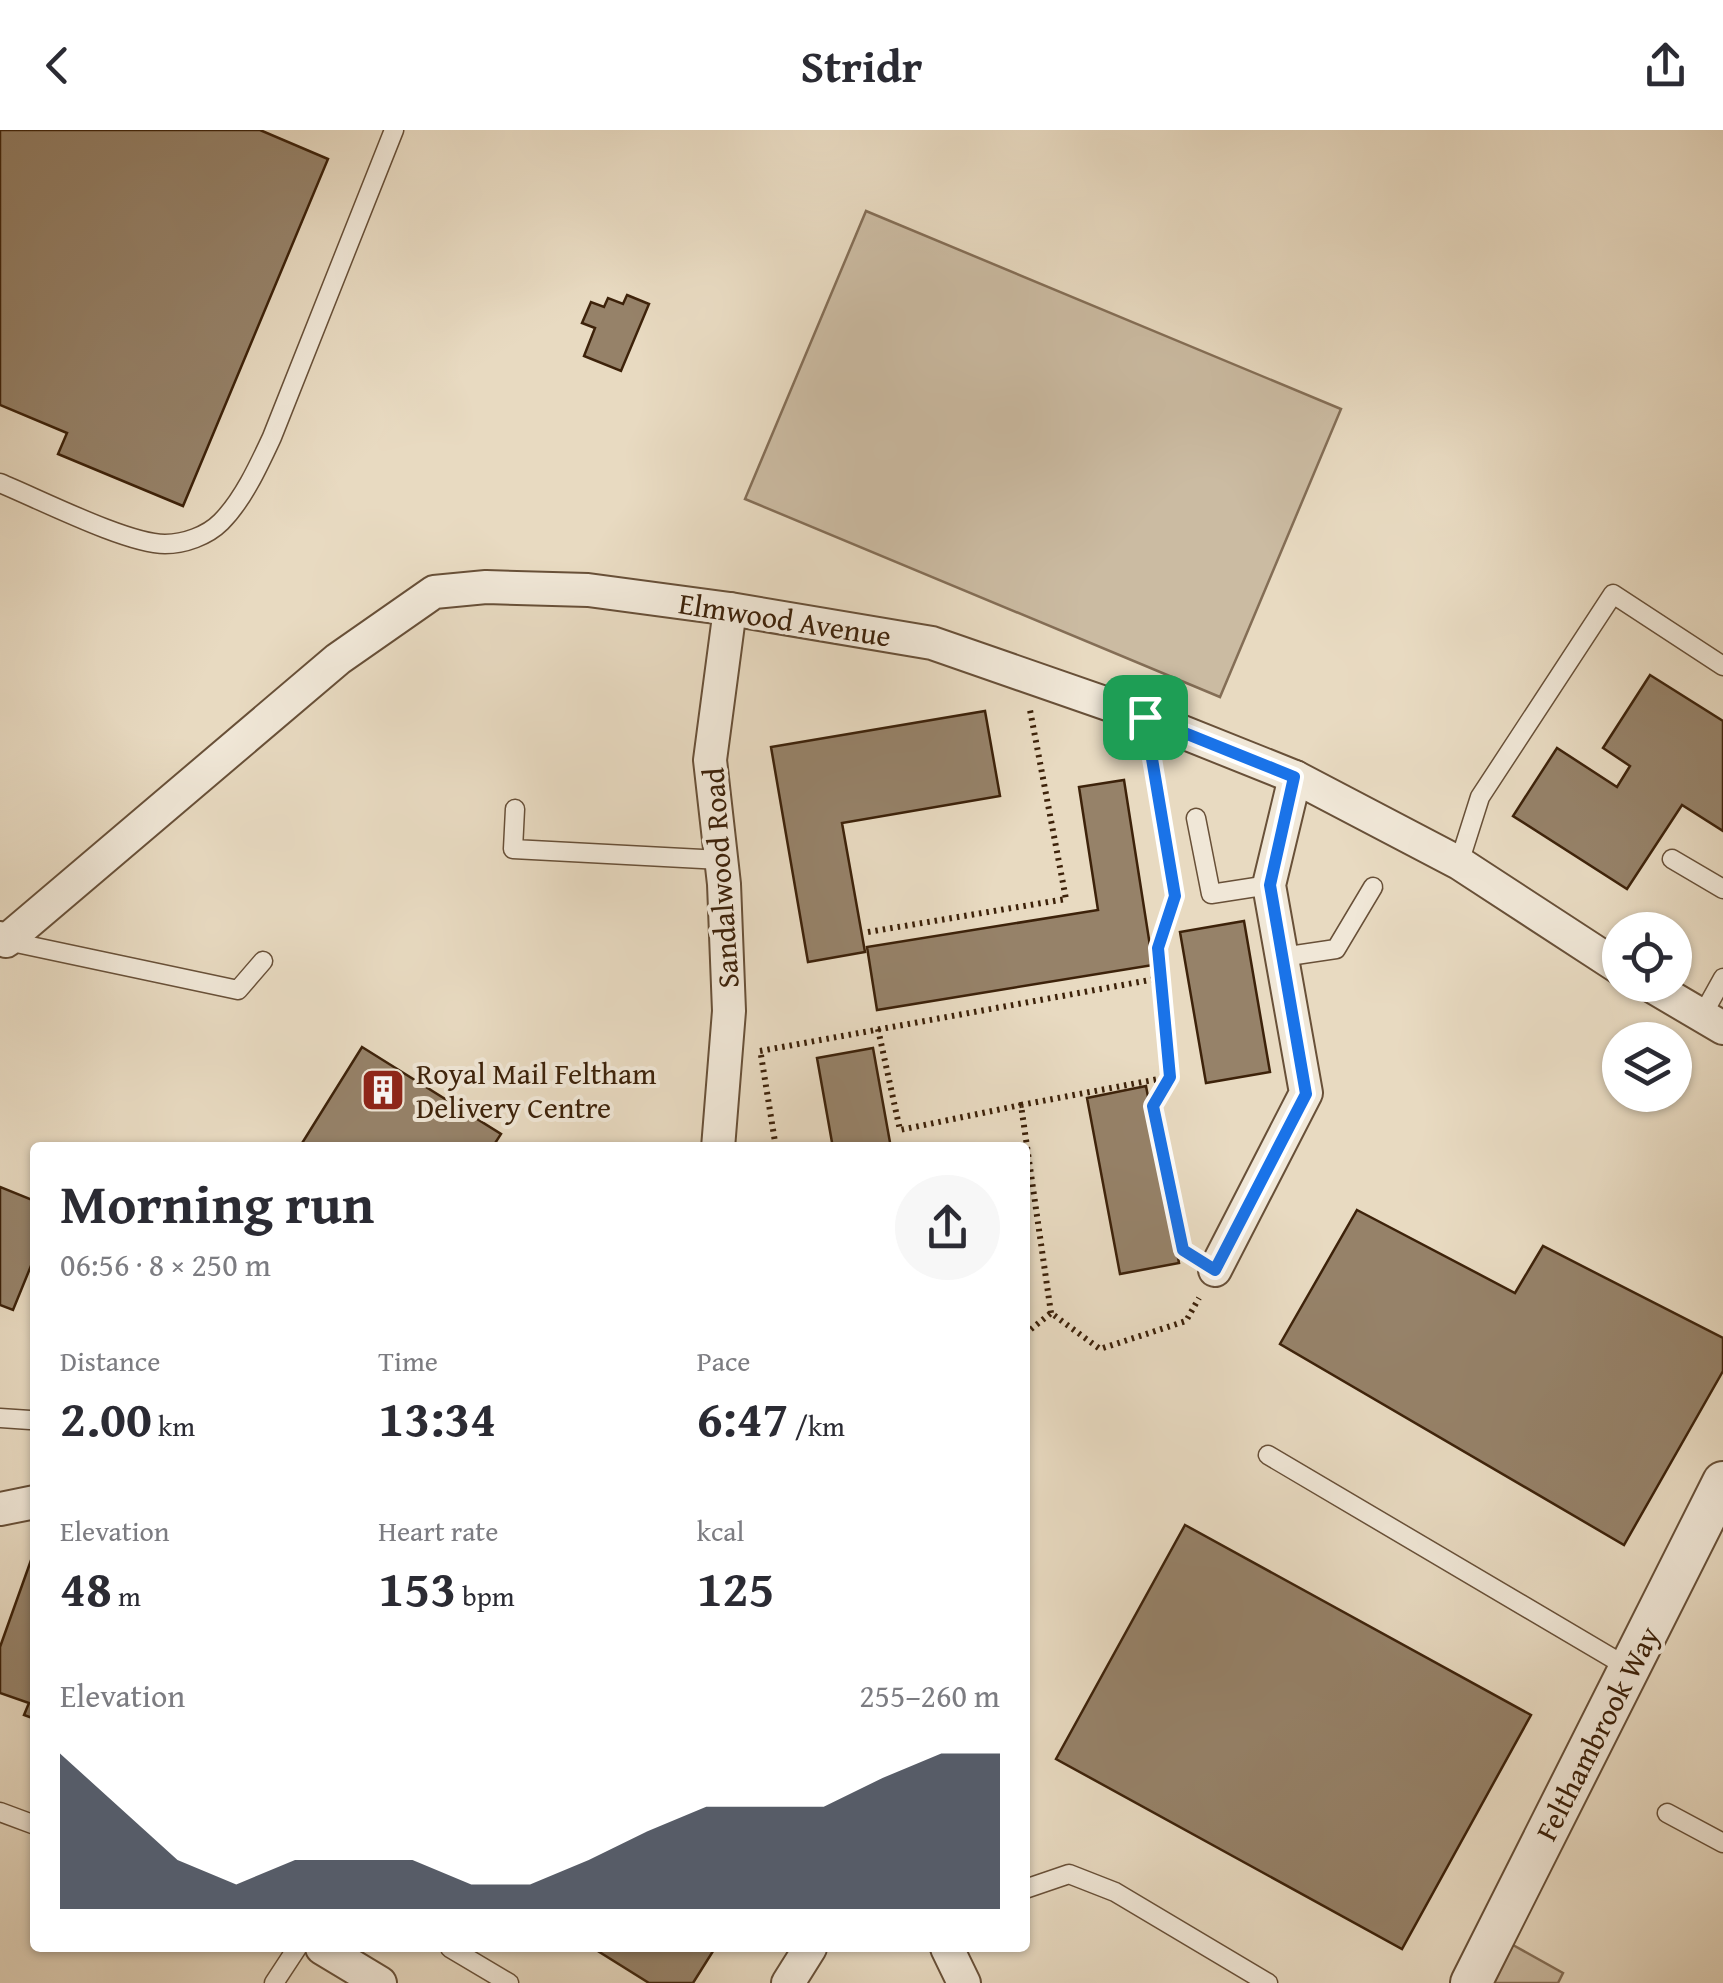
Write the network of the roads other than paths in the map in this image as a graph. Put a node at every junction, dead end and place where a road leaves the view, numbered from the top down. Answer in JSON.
{"nodes":[{"id":1,"x":394,"y":130,"type":"edge"},
{"id":2,"x":0,"y":483,"type":"edge"},
{"id":3,"x":730,"y":609,"type":"junction"},
{"id":4,"x":1723,"y":666,"type":"edge"},
{"id":5,"x":1294,"y":777,"type":"junction"},
{"id":6,"x":514,"y":810,"type":"dead end"},
{"id":7,"x":1196,"y":818,"type":"dead end"},
{"id":8,"x":1672,"y":858,"type":"dead end"},
{"id":9,"x":722,"y":860,"type":"junction"},
{"id":10,"x":1459,"y":864,"type":"junction"},
{"id":11,"x":1270,"y":885,"type":"junction"},
{"id":12,"x":1372,"y":887,"type":"dead end"},
{"id":13,"x":1723,"y":889,"type":"edge"},
{"id":14,"x":3,"y":940,"type":"edge"},
{"id":15,"x":1602,"y":956,"type":"edge"},
{"id":16,"x":1282,"y":957,"type":"junction"},
{"id":17,"x":263,"y":961,"type":"dead end"},
{"id":18,"x":1723,"y":978,"type":"edge"},
{"id":19,"x":1680,"y":1002,"type":"edge"},
{"id":20,"x":1713,"y":1021,"type":"edge"},
{"id":21,"x":718,"y":1142,"type":"edge"},
{"id":22,"x":1215,"y":1270,"type":"road end"},
{"id":23,"x":0,"y":1418,"type":"edge"},
{"id":24,"x":30,"y":1420,"type":"dead end"},
{"id":25,"x":1268,"y":1455,"type":"dead end"},
{"id":26,"x":1723,"y":1482,"type":"edge"},
{"id":27,"x":30,"y":1503,"type":"edge"},
{"id":28,"x":0,"y":1509,"type":"edge"},
{"id":29,"x":1630,"y":1668,"type":"junction"},
{"id":30,"x":0,"y":1812,"type":"edge"},
{"id":31,"x":1667,"y":1813,"type":"dead end"},
{"id":32,"x":30,"y":1823,"type":"edge"},
{"id":33,"x":1723,"y":1843,"type":"edge"},
{"id":34,"x":1030,"y":1887,"type":"edge"},
{"id":35,"x":294,"y":1952,"type":"edge"},
{"id":36,"x":329,"y":1952,"type":"edge"},
{"id":37,"x":457,"y":1952,"type":"edge"},
{"id":38,"x":807,"y":1952,"type":"edge"},
{"id":39,"x":949,"y":1952,"type":"edge"},
{"id":40,"x":274,"y":1983,"type":"edge"},
{"id":41,"x":380,"y":1983,"type":"edge"},
{"id":42,"x":509,"y":1983,"type":"edge"},
{"id":43,"x":788,"y":1983,"type":"edge"},
{"id":44,"x":964,"y":1983,"type":"edge"},
{"id":45,"x":1268,"y":1983,"type":"edge"},
{"id":46,"x":1472,"y":1983,"type":"edge"}],
"edges":[{"from":1,"to":2,"type":"lane"},
{"from":3,"to":5,"type":"street","name":"Elmwood Avenue"},
{"from":3,"to":9,"type":"street","name":"Sandalwood Road"},
{"from":3,"to":14,"type":"street","name":"Elmwood Avenue"},
{"from":4,"to":10,"type":"lane"},
{"from":5,"to":10,"type":"street","name":"Elmwood Avenue"},
{"from":5,"to":11,"type":"street"},
{"from":6,"to":9,"type":"lane"},
{"from":7,"to":11,"type":"lane"},
{"from":8,"to":13,"type":"lane"},
{"from":9,"to":21,"type":"street","name":"Sandalwood Road"},
{"from":10,"to":15,"type":"street","name":"Elmwood Avenue"},
{"from":11,"to":16,"type":"street"},
{"from":12,"to":16,"type":"lane"},
{"from":14,"to":17,"type":"lane"},
{"from":16,"to":22,"type":"street"},
{"from":18,"to":20,"type":"lane"},
{"from":19,"to":20,"type":"street"},
{"from":23,"to":24,"type":"lane"},
{"from":25,"to":29,"type":"lane"},
{"from":26,"to":29,"type":"street","name":"Felthambrook Way"},
{"from":27,"to":28,"type":"street"},
{"from":29,"to":46,"type":"street","name":"Felthambrook Way"},
{"from":30,"to":32,"type":"lane"},
{"from":31,"to":33,"type":"lane"},
{"from":34,"to":45,"type":"lane"},
{"from":35,"to":40,"type":"lane"},
{"from":36,"to":41,"type":"street"},
{"from":37,"to":42,"type":"lane"},
{"from":38,"to":43,"type":"street"},
{"from":39,"to":44,"type":"street"}]}
